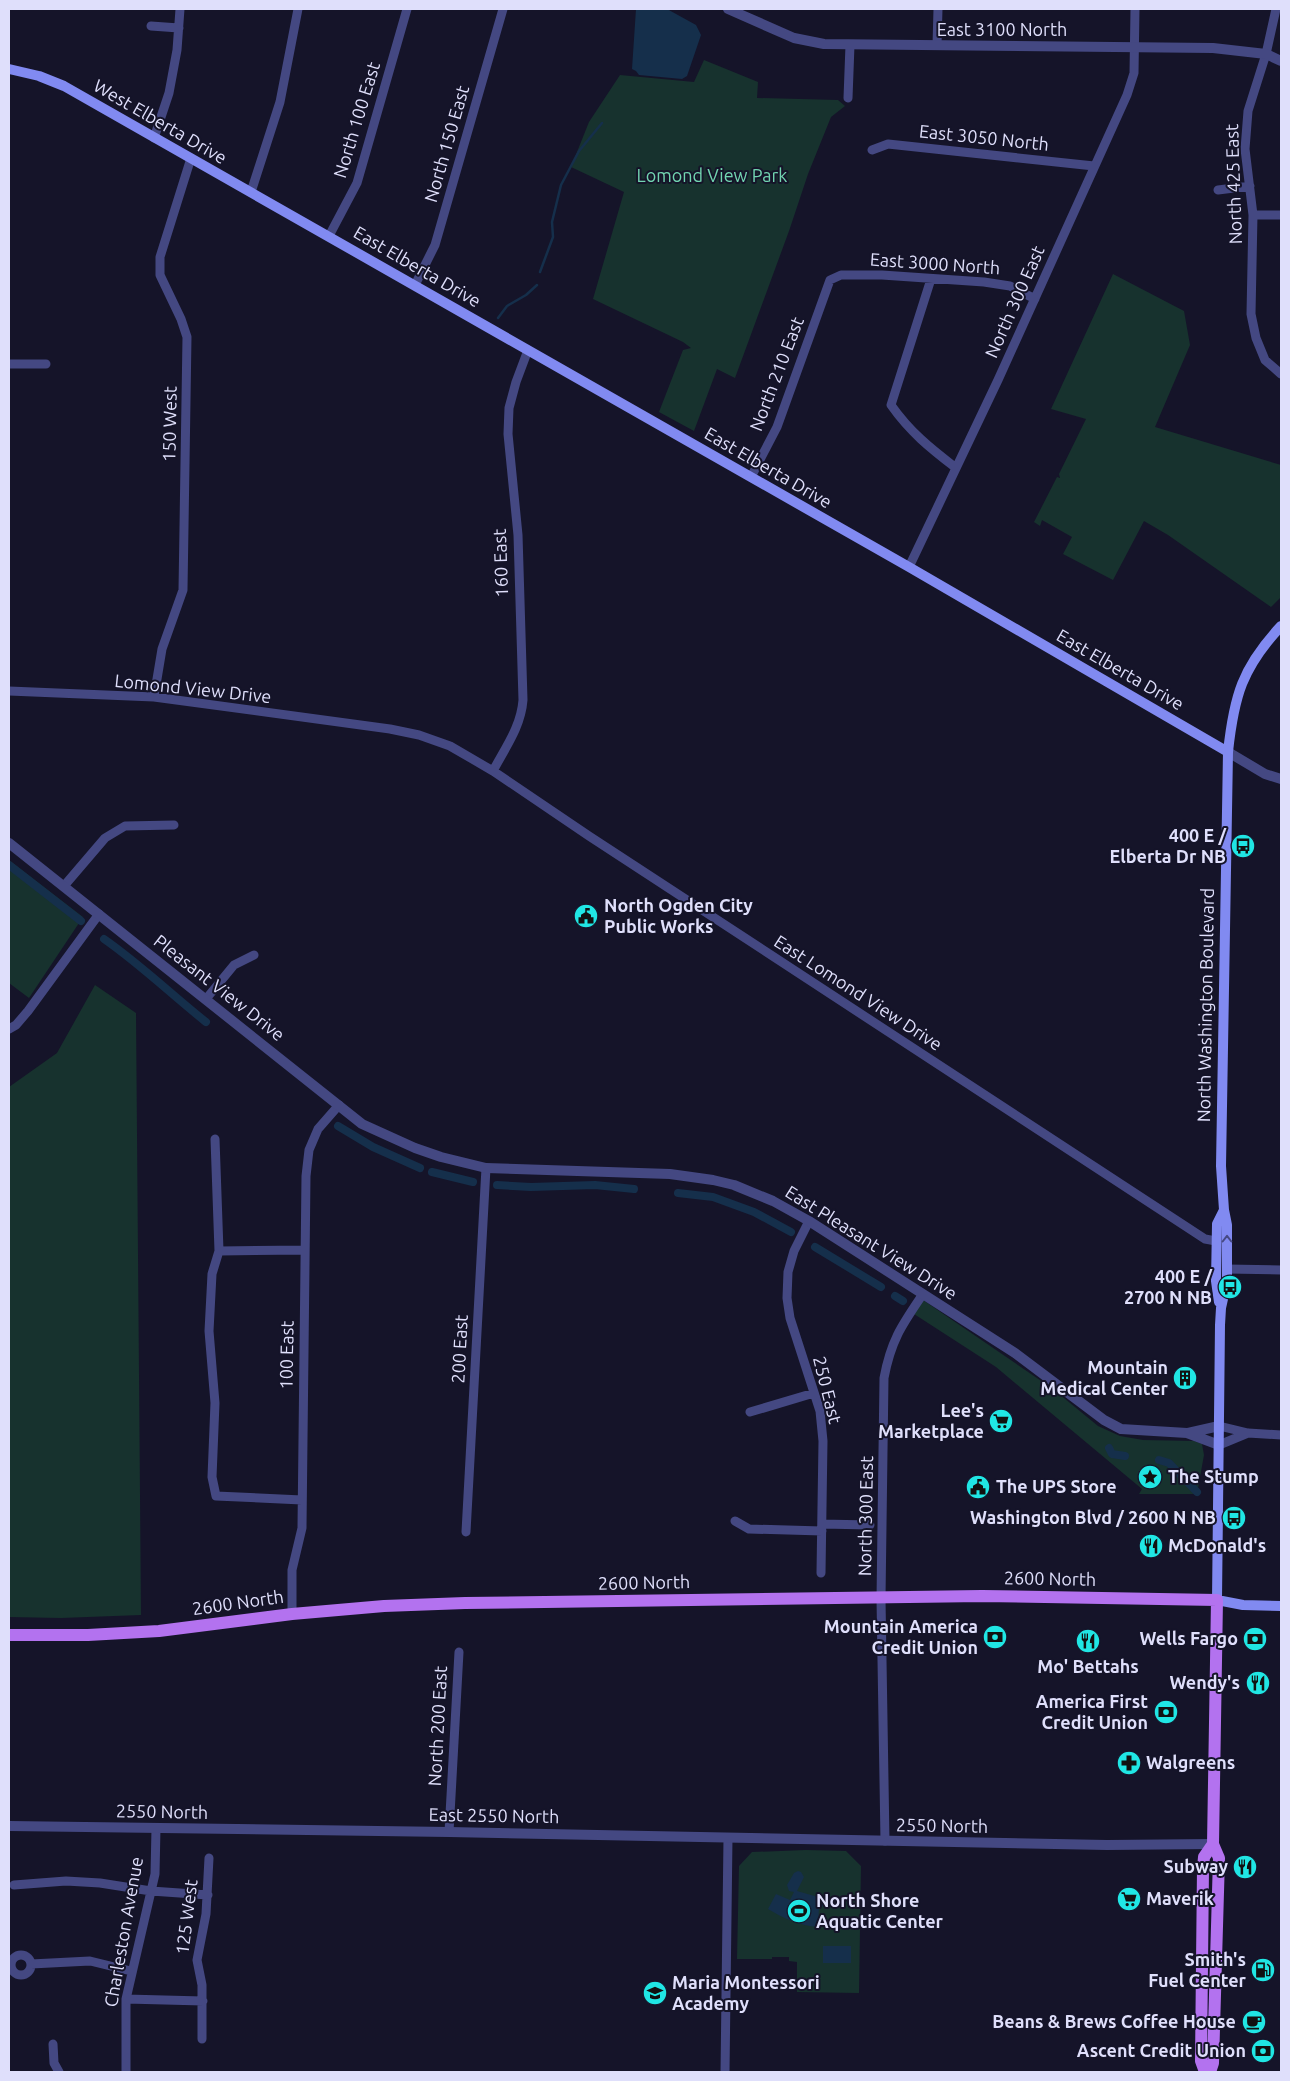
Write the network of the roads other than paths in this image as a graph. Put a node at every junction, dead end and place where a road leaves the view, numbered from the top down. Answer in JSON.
{"nodes":[{"id":1,"x":180,"y":9,"type":"edge"},
{"id":2,"x":298,"y":9,"type":"edge"},
{"id":3,"x":407,"y":9,"type":"edge"},
{"id":4,"x":503,"y":9,"type":"edge"},
{"id":5,"x":938,"y":9,"type":"edge"},
{"id":6,"x":1135,"y":9,"type":"edge"},
{"id":7,"x":1276,"y":9,"type":"edge"},
{"id":8,"x":732,"y":10,"type":"edge"},
{"id":9,"x":151,"y":26,"type":"dead end"},
{"id":10,"x":179,"y":28,"type":"junction"},
{"id":11,"x":850,"y":44,"type":"junction"},
{"id":12,"x":936,"y":45,"type":"junction"},
{"id":13,"x":1134,"y":47,"type":"junction"},
{"id":14,"x":1266,"y":54,"type":"junction"},
{"id":15,"x":1281,"y":61,"type":"edge"},
{"id":16,"x":9,"y":69,"type":"edge"},
{"id":17,"x":848,"y":98,"type":"dead end"},
{"id":18,"x":154,"y":138,"type":"junction"},
{"id":19,"x":872,"y":150,"type":"dead end"},
{"id":20,"x":191,"y":158,"type":"junction"},
{"id":21,"x":1094,"y":166,"type":"junction"},
{"id":22,"x":1250,"y":186,"type":"junction"},
{"id":23,"x":1218,"y":190,"type":"dead end"},
{"id":24,"x":251,"y":192,"type":"junction"},
{"id":25,"x":291,"y":215,"type":"joint"},
{"id":26,"x":1253,"y":216,"type":"junction"},
{"id":27,"x":1281,"y":216,"type":"edge"},
{"id":28,"x":328,"y":236,"type":"junction"},
{"id":29,"x":931,"y":279,"type":"junction"},
{"id":30,"x":830,"y":280,"type":"joint"},
{"id":31,"x":415,"y":285,"type":"junction"},
{"id":32,"x":1035,"y":299,"type":"junction"},
{"id":33,"x":528,"y":350,"type":"junction"},
{"id":34,"x":9,"y":364,"type":"edge"},
{"id":35,"x":46,"y":364,"type":"dead end"},
{"id":36,"x":1281,"y":374,"type":"edge"},
{"id":37,"x":956,"y":468,"type":"junction"},
{"id":38,"x":751,"y":477,"type":"junction"},
{"id":39,"x":909,"y":567,"type":"junction"},
{"id":40,"x":1281,"y":626,"type":"edge"},
{"id":41,"x":9,"y":691,"type":"edge"},
{"id":42,"x":154,"y":697,"type":"junction"},
{"id":43,"x":314,"y":720,"type":"joint"},
{"id":44,"x":1228,"y":752,"type":"junction"},
{"id":45,"x":493,"y":771,"type":"junction"},
{"id":46,"x":1281,"y":779,"type":"edge"},
{"id":47,"x":174,"y":825,"type":"dead end"},
{"id":48,"x":9,"y":843,"type":"edge"},
{"id":49,"x":64,"y":886,"type":"junction"},
{"id":50,"x":99,"y":914,"type":"junction"},
{"id":51,"x":254,"y":955,"type":"dead end"},
{"id":52,"x":206,"y":998,"type":"junction"},
{"id":53,"x":9,"y":1029,"type":"edge"},
{"id":54,"x":338,"y":1104,"type":"junction"},
{"id":55,"x":215,"y":1139,"type":"dead end"},
{"id":56,"x":415,"y":1148,"type":"joint"},
{"id":57,"x":486,"y":1168,"type":"junction"},
{"id":58,"x":1224,"y":1210,"type":"junction"},
{"id":59,"x":809,"y":1221,"type":"junction"},
{"id":60,"x":1216,"y":1241,"type":"junction"},
{"id":61,"x":305,"y":1250,"type":"junction"},
{"id":62,"x":219,"y":1251,"type":"junction"},
{"id":63,"x":1227,"y":1269,"type":"junction"},
{"id":64,"x":1281,"y":1270,"type":"edge"},
{"id":65,"x":923,"y":1294,"type":"junction"},
{"id":66,"x":1220,"y":1308,"type":"junction"},
{"id":67,"x":814,"y":1393,"type":"junction"},
{"id":68,"x":750,"y":1412,"type":"dead end"},
{"id":69,"x":1219,"y":1426,"type":"junction"},
{"id":70,"x":1187,"y":1433,"type":"junction"},
{"id":71,"x":1248,"y":1433,"type":"junction"},
{"id":72,"x":1281,"y":1435,"type":"edge"},
{"id":73,"x":1219,"y":1445,"type":"junction"},
{"id":74,"x":302,"y":1500,"type":"junction"},
{"id":75,"x":735,"y":1521,"type":"dead end"},
{"id":76,"x":870,"y":1526,"type":"dead end"},
{"id":77,"x":822,"y":1528,"type":"junction"},
{"id":78,"x":466,"y":1532,"type":"dead end"},
{"id":79,"x":821,"y":1573,"type":"dead end"},
{"id":80,"x":881,"y":1598,"type":"junction"},
{"id":81,"x":1217,"y":1600,"type":"junction"},
{"id":82,"x":1281,"y":1606,"type":"edge"},
{"id":83,"x":292,"y":1614,"type":"junction"},
{"id":84,"x":9,"y":1635,"type":"edge"},
{"id":85,"x":459,"y":1652,"type":"dead end"},
{"id":86,"x":9,"y":1826,"type":"edge"},
{"id":87,"x":156,"y":1828,"type":"junction"},
{"id":88,"x":316,"y":1830,"type":"joint"},
{"id":89,"x":449,"y":1832,"type":"junction"},
{"id":90,"x":671,"y":1837,"type":"joint"},
{"id":91,"x":728,"y":1838,"type":"junction"},
{"id":92,"x":885,"y":1841,"type":"junction"},
{"id":93,"x":1213,"y":1844,"type":"junction"},
{"id":94,"x":209,"y":1858,"type":"dead end"},
{"id":95,"x":14,"y":1884,"type":"dead end"},
{"id":96,"x":151,"y":1891,"type":"junction"},
{"id":97,"x":208,"y":1895,"type":"junction"},
{"id":98,"x":31,"y":1964,"type":"dead end"},
{"id":99,"x":132,"y":1971,"type":"junction"},
{"id":100,"x":126,"y":1999,"type":"junction"},
{"id":101,"x":203,"y":2001,"type":"junction"},
{"id":102,"x":202,"y":2039,"type":"dead end"},
{"id":103,"x":53,"y":2044,"type":"dead end"},
{"id":104,"x":58,"y":2072,"type":"edge"},
{"id":105,"x":126,"y":2072,"type":"edge"},
{"id":106,"x":725,"y":2072,"type":"edge"},
{"id":107,"x":1205,"y":2072,"type":"edge"},
{"id":108,"x":1210,"y":2072,"type":"edge"}],
"edges":[{"from":1,"to":10,"type":"street"},
{"from":2,"to":24,"type":"street"},
{"from":3,"to":28,"type":"street","name":"North 100 East"},
{"from":4,"to":31,"type":"street","name":"North 150 East"},
{"from":5,"to":12,"type":"street"},
{"from":6,"to":13,"type":"street","name":"North 300 East"},
{"from":7,"to":14,"type":"street","name":"North 425 East"},
{"from":8,"to":11,"type":"street","name":"East 3100 North"},
{"from":9,"to":10,"type":"street"},
{"from":10,"to":18,"type":"street"},
{"from":11,"to":12,"type":"street","name":"East 3100 North"},
{"from":11,"to":17,"type":"street"},
{"from":12,"to":13,"type":"street","name":"East 3100 North"},
{"from":13,"to":14,"type":"street","name":"East 3100 North"},
{"from":13,"to":21,"type":"street","name":"North 300 East"},
{"from":14,"to":15,"type":"street","name":"East 3100 North"},
{"from":14,"to":22,"type":"street","name":"North 425 East"},
{"from":16,"to":18,"type":"main road","name":"West Elberta Drive"},
{"from":18,"to":20,"type":"main road","name":"West Elberta Drive"},
{"from":19,"to":21,"type":"street","name":"East 3050 North"},
{"from":20,"to":24,"type":"main road","name":"West Elberta Drive"},
{"from":20,"to":42,"type":"street","name":"150 West"},
{"from":21,"to":32,"type":"street","name":"North 300 East"},
{"from":22,"to":23,"type":"street"},
{"from":22,"to":26,"type":"street","name":"North 425 East"},
{"from":24,"to":25,"type":"main road","name":"West Elberta Drive"},
{"from":25,"to":28,"type":"main road","name":"East Elberta Drive"},
{"from":26,"to":27,"type":"street"},
{"from":26,"to":36,"type":"street","name":"North 425 East"},
{"from":28,"to":31,"type":"main road","name":"East Elberta Drive"},
{"from":29,"to":30,"type":"street","name":"East 3000 North"},
{"from":29,"to":32,"type":"street","name":"East 3000 North"},
{"from":29,"to":37,"type":"street"},
{"from":30,"to":38,"type":"street","name":"North 210 East"},
{"from":31,"to":33,"type":"main road","name":"East Elberta Drive"},
{"from":32,"to":37,"type":"street","name":"North 300 East"},
{"from":33,"to":38,"type":"main road","name":"East Elberta Drive"},
{"from":33,"to":45,"type":"street","name":"160 East"},
{"from":34,"to":35,"type":"street"},
{"from":37,"to":39,"type":"street","name":"North 300 East"},
{"from":38,"to":39,"type":"main road","name":"East Elberta Drive"},
{"from":39,"to":44,"type":"main road","name":"East Elberta Drive"},
{"from":40,"to":44,"type":"main road","name":"North Washington Boulevard"},
{"from":41,"to":42,"type":"street","name":"Lomond View Drive"},
{"from":42,"to":43,"type":"street","name":"Lomond View Drive"},
{"from":43,"to":45,"type":"street","name":"East Lomond View Drive"},
{"from":44,"to":46,"type":"street"},
{"from":44,"to":58,"type":"main road","name":"North Washington Boulevard"},
{"from":45,"to":60,"type":"street","name":"East Lomond View Drive"},
{"from":47,"to":49,"type":"street"},
{"from":48,"to":49,"type":"street","name":"Pleasant View Drive"},
{"from":49,"to":50,"type":"street","name":"Pleasant View Drive"},
{"from":50,"to":52,"type":"street","name":"Pleasant View Drive"},
{"from":50,"to":53,"type":"street"},
{"from":51,"to":52,"type":"street"},
{"from":52,"to":54,"type":"street","name":"Pleasant View Drive"},
{"from":54,"to":56,"type":"street","name":"Pleasant View Drive"},
{"from":54,"to":61,"type":"street","name":"100 East"},
{"from":55,"to":62,"type":"street"},
{"from":56,"to":57,"type":"street","name":"East Pleasant View Drive"},
{"from":57,"to":59,"type":"street","name":"East Pleasant View Drive"},
{"from":57,"to":78,"type":"street","name":"200 East"},
{"from":58,"to":60,"type":"main road","name":"North Washington Boulevard"},
{"from":63,"to":58,"type":"main road","name":"North Washington Boulevard","one_way":true},
{"from":59,"to":65,"type":"street","name":"East Pleasant View Drive"},
{"from":59,"to":67,"type":"street","name":"250 East"},
{"from":60,"to":66,"type":"main road","name":"North Washington Boulevard"},
{"from":61,"to":62,"type":"street"},
{"from":61,"to":74,"type":"street","name":"100 East"},
{"from":62,"to":74,"type":"street"},
{"from":63,"to":64,"type":"street"},
{"from":63,"to":66,"type":"main road","name":"North Washington Boulevard"},
{"from":65,"to":70,"type":"street","name":"East Pleasant View Drive"},
{"from":65,"to":80,"type":"street","name":"North 300 East"},
{"from":66,"to":69,"type":"main road","name":"North Washington Boulevard"},
{"from":67,"to":68,"type":"street"},
{"from":67,"to":77,"type":"street","name":"250 East"},
{"from":69,"to":70,"type":"street"},
{"from":69,"to":71,"type":"street"},
{"from":69,"to":73,"type":"main road","name":"North Washington Boulevard"},
{"from":70,"to":73,"type":"street","name":"East Pleasant View Drive"},
{"from":71,"to":72,"type":"street"},
{"from":71,"to":73,"type":"street"},
{"from":73,"to":81,"type":"main road","name":"North Washington Boulevard"},
{"from":74,"to":83,"type":"street","name":"100 East"},
{"from":75,"to":77,"type":"street"},
{"from":76,"to":77,"type":"street"},
{"from":77,"to":79,"type":"street","name":"250 East"},
{"from":80,"to":81,"type":"main road","name":"2600 North"},
{"from":80,"to":83,"type":"main road","name":"2600 North"},
{"from":80,"to":92,"type":"street","name":"North 300 East"},
{"from":81,"to":82,"type":"main road","name":"2600 North"},
{"from":81,"to":93,"type":"main road"},
{"from":83,"to":84,"type":"main road","name":"2600 North"},
{"from":85,"to":89,"type":"street","name":"North 200 East"},
{"from":86,"to":87,"type":"street","name":"2550 North"},
{"from":87,"to":88,"type":"street","name":"2550 North"},
{"from":87,"to":96,"type":"street","name":"Charleston Avenue"},
{"from":88,"to":89,"type":"street","name":"East 2550 North"},
{"from":89,"to":90,"type":"street","name":"East 2550 North"},
{"from":90,"to":91,"type":"street","name":"2550 North"},
{"from":91,"to":92,"type":"street","name":"2550 North"},
{"from":91,"to":106,"type":"street"},
{"from":92,"to":93,"type":"street","name":"2550 North"},
{"from":93,"to":107,"type":"main road"},
{"from":93,"to":108,"type":"main road"},
{"from":94,"to":97,"type":"street","name":"125 West"},
{"from":95,"to":96,"type":"street"},
{"from":96,"to":97,"type":"street"},
{"from":96,"to":99,"type":"street","name":"Charleston Avenue"},
{"from":97,"to":101,"type":"street","name":"125 West"},
{"from":98,"to":99,"type":"street"},
{"from":99,"to":100,"type":"street","name":"Charleston Avenue"},
{"from":100,"to":101,"type":"street"},
{"from":100,"to":105,"type":"street","name":"Charleston Avenue"},
{"from":101,"to":102,"type":"street","name":"125 West"},
{"from":103,"to":104,"type":"street"}]}
